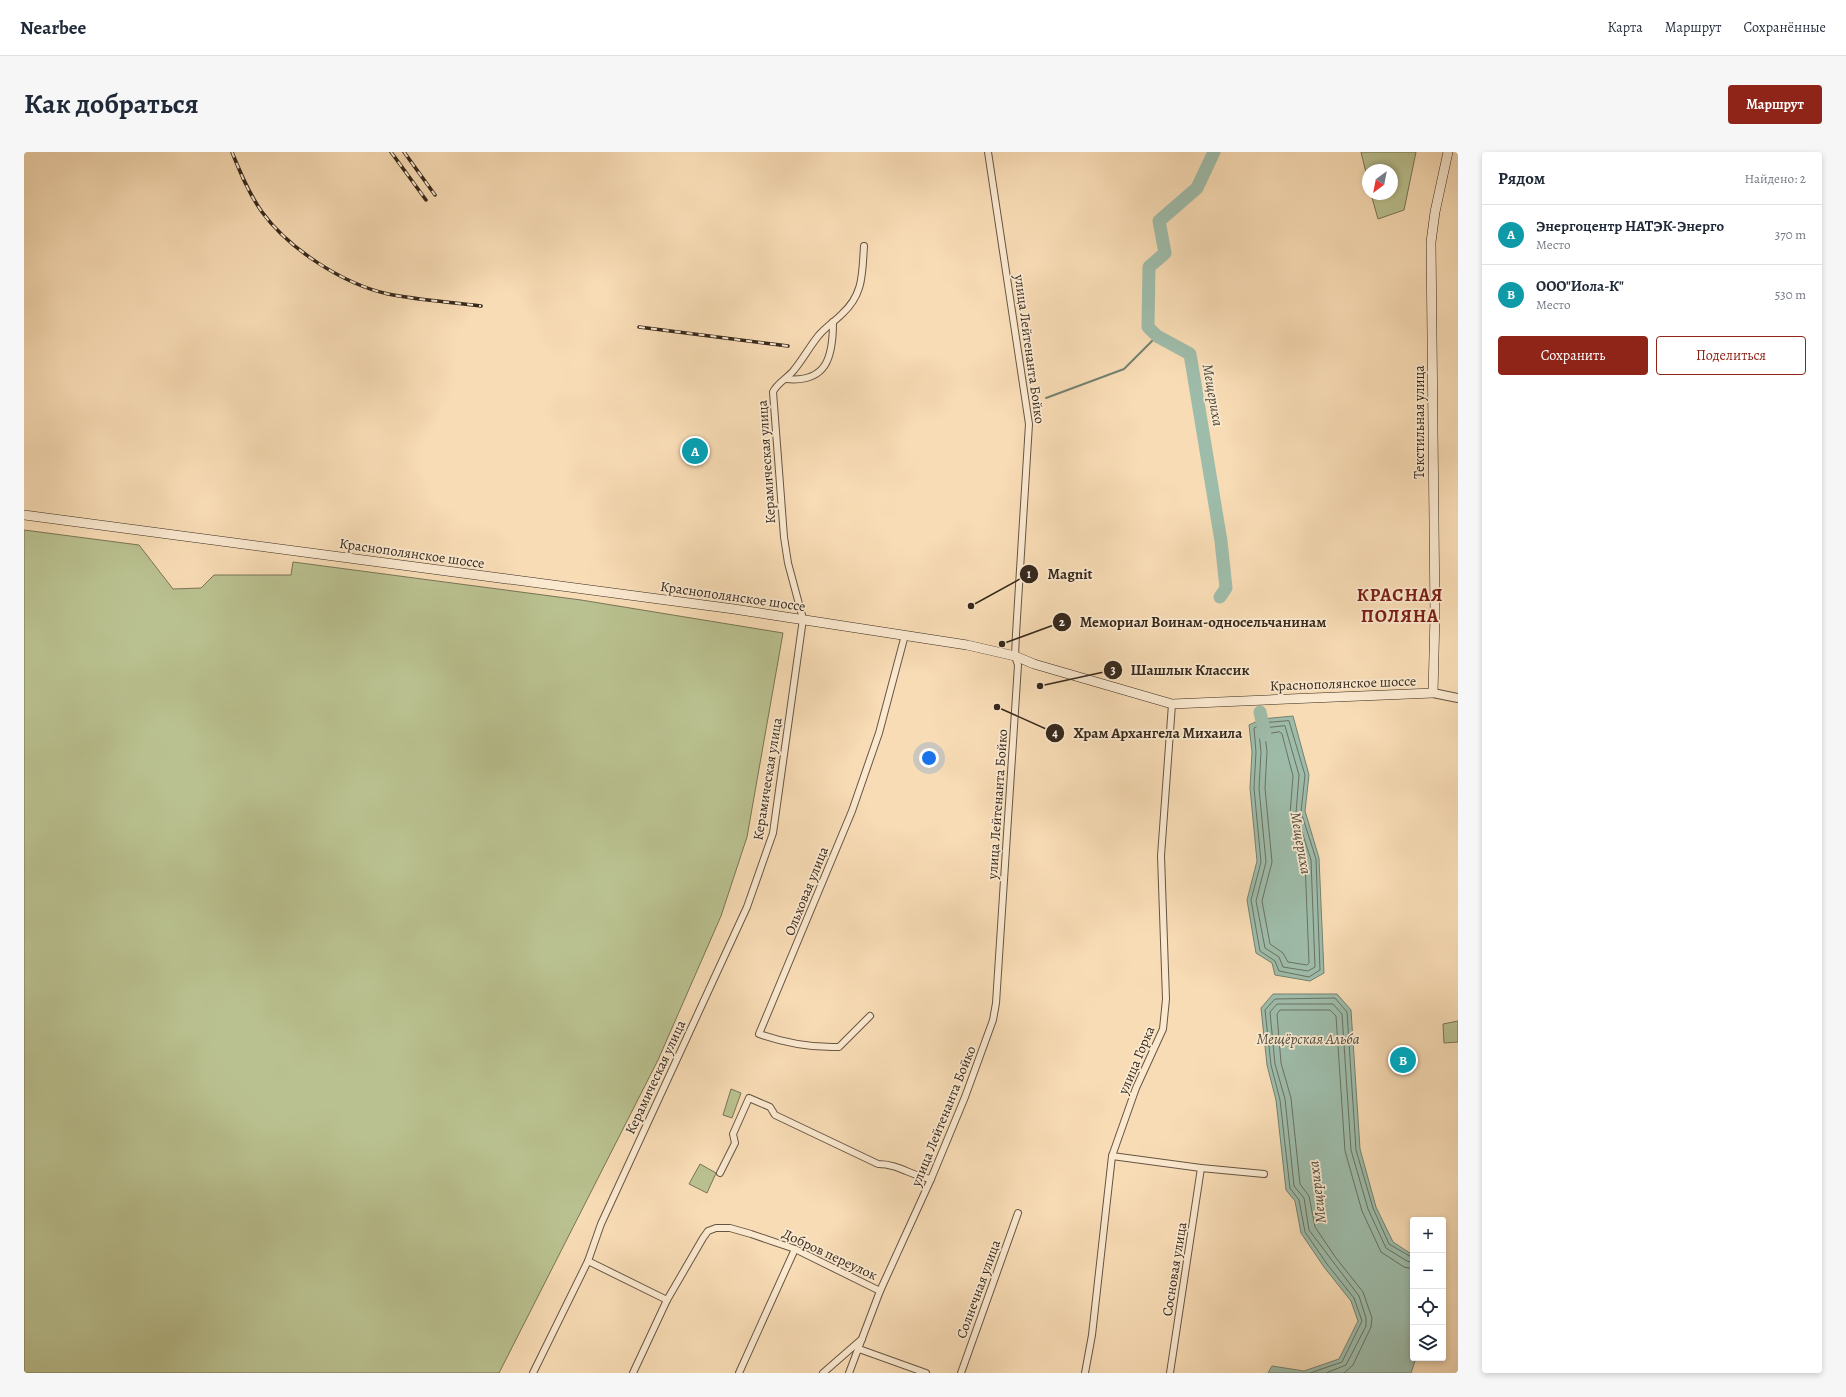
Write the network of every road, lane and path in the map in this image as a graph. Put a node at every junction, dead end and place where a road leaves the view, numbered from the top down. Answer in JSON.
{"nodes":[{"id":1,"x":988,"y":152,"type":"edge"},
{"id":2,"x":1448,"y":152,"type":"edge"},
{"id":3,"x":864,"y":246,"type":"dead end"},
{"id":4,"x":833,"y":322,"type":"junction"},
{"id":5,"x":786,"y":379,"type":"junction"},
{"id":6,"x":24,"y":515,"type":"edge"},
{"id":7,"x":803,"y":619,"type":"junction"},
{"id":8,"x":905,"y":634,"type":"junction"},
{"id":9,"x":1015,"y":656,"type":"junction"},
{"id":10,"x":1433,"y":693,"type":"junction"},
{"id":11,"x":1458,"y":698,"type":"edge"},
{"id":12,"x":1172,"y":704,"type":"junction"},
{"id":13,"x":870,"y":1016,"type":"dead end"},
{"id":14,"x":1112,"y":1156,"type":"junction"},
{"id":15,"x":1201,"y":1168,"type":"junction"},
{"id":16,"x":720,"y":1173,"type":"dead end"},
{"id":17,"x":1264,"y":1174,"type":"dead end"},
{"id":18,"x":931,"y":1180,"type":"junction"},
{"id":19,"x":1018,"y":1213,"type":"dead end"},
{"id":20,"x":795,"y":1249,"type":"junction"},
{"id":21,"x":588,"y":1261,"type":"junction"},
{"id":22,"x":880,"y":1291,"type":"junction"},
{"id":23,"x":667,"y":1300,"type":"junction"},
{"id":24,"x":862,"y":1339,"type":"junction"},
{"id":25,"x":859,"y":1349,"type":"junction"},
{"id":26,"x":533,"y":1373,"type":"edge"},
{"id":27,"x":633,"y":1373,"type":"edge"},
{"id":28,"x":739,"y":1373,"type":"edge"},
{"id":29,"x":823,"y":1373,"type":"edge"},
{"id":30,"x":849,"y":1373,"type":"edge"},
{"id":31,"x":926,"y":1373,"type":"edge"},
{"id":32,"x":961,"y":1373,"type":"edge"},
{"id":33,"x":1085,"y":1373,"type":"edge"},
{"id":34,"x":1170,"y":1373,"type":"edge"}],
"edges":[{"from":1,"to":9,"type":"street","name":"улица Лейтенанта Бойко"},
{"from":2,"to":10,"type":"main road","name":"Текстильная улица"},
{"from":3,"to":4,"type":"street","name":"Керамическая улица"},
{"from":4,"to":5,"type":"street","name":"Керамическая улица"},
{"from":4,"to":5,"type":"street"},
{"from":5,"to":7,"type":"street","name":"Керамическая улица"},
{"from":6,"to":7,"type":"main road","name":"Краснополянское шоссе"},
{"from":7,"to":8,"type":"main road","name":"Краснополянское шоссе"},
{"from":7,"to":21,"type":"street","name":"Керамическая улица"},
{"from":8,"to":9,"type":"main road","name":"Краснополянское шоссе"},
{"from":8,"to":13,"type":"street","name":"Ольховая улица"},
{"from":9,"to":12,"type":"main road","name":"Краснополянское шоссе"},
{"from":9,"to":18,"type":"street","name":"улица Лейтенанта Бойко"},
{"from":10,"to":11,"type":"street"},
{"from":10,"to":12,"type":"main road","name":"Краснополянское шоссе"},
{"from":12,"to":14,"type":"street","name":"улица Горка"},
{"from":14,"to":15,"type":"street"},
{"from":14,"to":33,"type":"street","name":"улица Горка"},
{"from":15,"to":17,"type":"street"},
{"from":15,"to":34,"type":"street","name":"Сосновая улица"},
{"from":16,"to":18,"type":"street"},
{"from":18,"to":22,"type":"street","name":"улица Лейтенанта Бойко"},
{"from":19,"to":32,"type":"street","name":"Солнечная улица"},
{"from":20,"to":22,"type":"street","name":"Добров переулок"},
{"from":20,"to":23,"type":"street","name":"Добров переулок"},
{"from":20,"to":28,"type":"street"},
{"from":21,"to":23,"type":"street"},
{"from":21,"to":26,"type":"street","name":"Керамическая улица"},
{"from":22,"to":24,"type":"street","name":"улица Лейтенанта Бойко"},
{"from":23,"to":27,"type":"street"},
{"from":24,"to":25,"type":"street","name":"улица Лейтенанта Бойко"},
{"from":24,"to":29,"type":"street"},
{"from":25,"to":30,"type":"street","name":"улица Лейтенанта Бойко"},
{"from":25,"to":31,"type":"street"}]}
